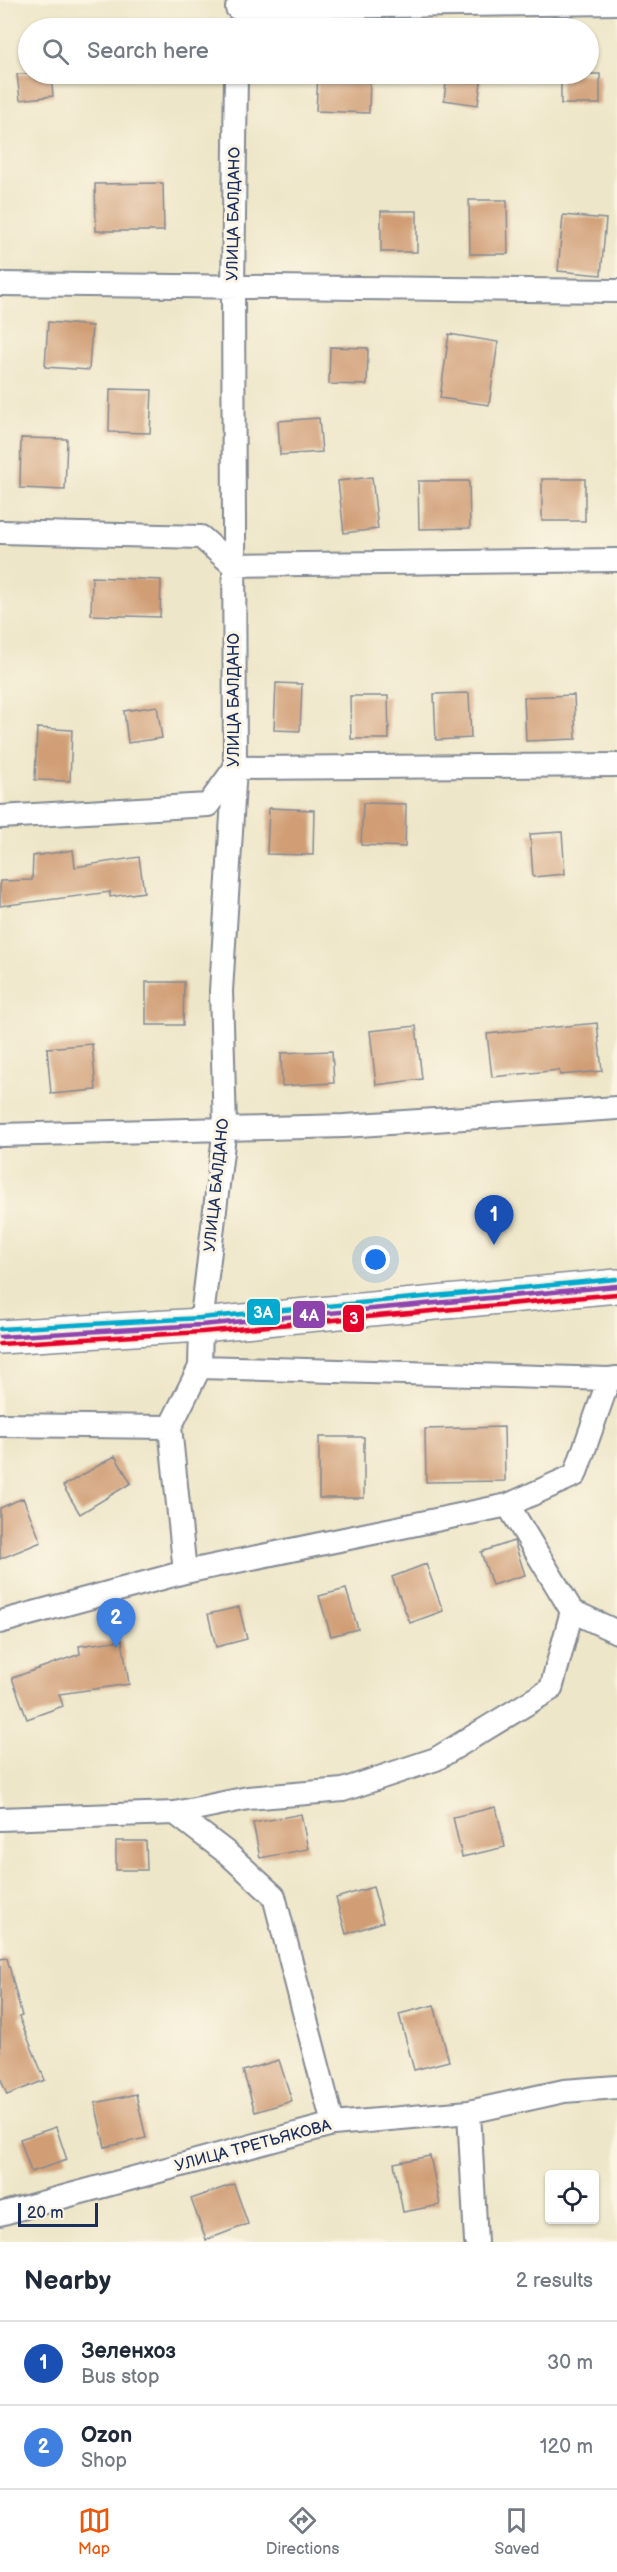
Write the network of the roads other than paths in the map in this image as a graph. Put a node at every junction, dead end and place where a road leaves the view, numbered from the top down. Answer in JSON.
{"nodes":[{"id":1,"x":617,"y":3,"type":"edge"},
{"id":2,"x":237,"y":12,"type":"edge"},
{"id":3,"x":236,"y":84,"type":"edge"},
{"id":4,"x":0,"y":284,"type":"edge"},
{"id":5,"x":232,"y":287,"type":"junction"},
{"id":6,"x":617,"y":291,"type":"edge"},
{"id":7,"x":0,"y":532,"type":"edge"},
{"id":8,"x":617,"y":560,"type":"edge"},
{"id":9,"x":232,"y":565,"type":"junction"},
{"id":10,"x":617,"y":765,"type":"edge"},
{"id":11,"x":235,"y":768,"type":"junction"},
{"id":12,"x":0,"y":817,"type":"edge"},
{"id":13,"x":617,"y":1108,"type":"edge"},
{"id":14,"x":225,"y":1127,"type":"junction"},
{"id":15,"x":0,"y":1135,"type":"edge"},
{"id":16,"x":617,"y":1286,"type":"edge"},
{"id":17,"x":201,"y":1325,"type":"junction"},
{"id":18,"x":0,"y":1337,"type":"edge"},
{"id":19,"x":200,"y":1367,"type":"junction"},
{"id":20,"x":613,"y":1379,"type":"edge"},
{"id":21,"x":0,"y":1425,"type":"edge"},
{"id":22,"x":170,"y":1427,"type":"junction"},
{"id":23,"x":507,"y":1505,"type":"junction"},
{"id":24,"x":185,"y":1572,"type":"junction"},
{"id":25,"x":572,"y":1611,"type":"junction"},
{"id":26,"x":0,"y":1622,"type":"edge"},
{"id":27,"x":613,"y":1626,"type":"edge"},
{"id":28,"x":175,"y":1813,"type":"junction"},
{"id":29,"x":0,"y":1819,"type":"edge"},
{"id":30,"x":617,"y":2087,"type":"edge"},
{"id":31,"x":469,"y":2112,"type":"junction"},
{"id":32,"x":333,"y":2124,"type":"junction"},
{"id":33,"x":0,"y":2214,"type":"edge"},
{"id":34,"x":476,"y":2242,"type":"edge"}],
"edges":[{"from":1,"to":2,"type":"street"},
{"from":3,"to":5,"type":"street","name":"УЛИЦА БАЛДАНО"},
{"from":4,"to":5,"type":"street"},
{"from":5,"to":6,"type":"street"},
{"from":5,"to":9,"type":"street","name":"УЛИЦА БАЛДАНО"},
{"from":7,"to":9,"type":"street"},
{"from":8,"to":9,"type":"street"},
{"from":9,"to":11,"type":"street","name":"УЛИЦА БАЛДАНО"},
{"from":10,"to":11,"type":"street"},
{"from":11,"to":12,"type":"street"},
{"from":11,"to":14,"type":"street","name":"УЛИЦА БАЛДАНО"},
{"from":13,"to":14,"type":"street"},
{"from":14,"to":15,"type":"street"},
{"from":14,"to":17,"type":"street","name":"УЛИЦА БАЛДАНО"},
{"from":16,"to":17,"type":"main road"},
{"from":17,"to":18,"type":"main road"},
{"from":17,"to":19,"type":"street","name":"УЛИЦА БАЛДАНО"},
{"from":19,"to":20,"type":"street"},
{"from":19,"to":22,"type":"street"},
{"from":20,"to":23,"type":"street"},
{"from":21,"to":22,"type":"street"},
{"from":22,"to":24,"type":"street"},
{"from":23,"to":24,"type":"street"},
{"from":23,"to":25,"type":"street"},
{"from":24,"to":26,"type":"street"},
{"from":25,"to":27,"type":"street"},
{"from":25,"to":28,"type":"street"},
{"from":28,"to":29,"type":"street"},
{"from":28,"to":32,"type":"street"},
{"from":30,"to":31,"type":"street","name":"УЛИЦА ТРЕТЬЯКОВА"},
{"from":31,"to":32,"type":"street","name":"УЛИЦА ТРЕТЬЯКОВА"},
{"from":31,"to":34,"type":"street"},
{"from":32,"to":33,"type":"street","name":"УЛИЦА ТРЕТЬЯКОВА"}]}
